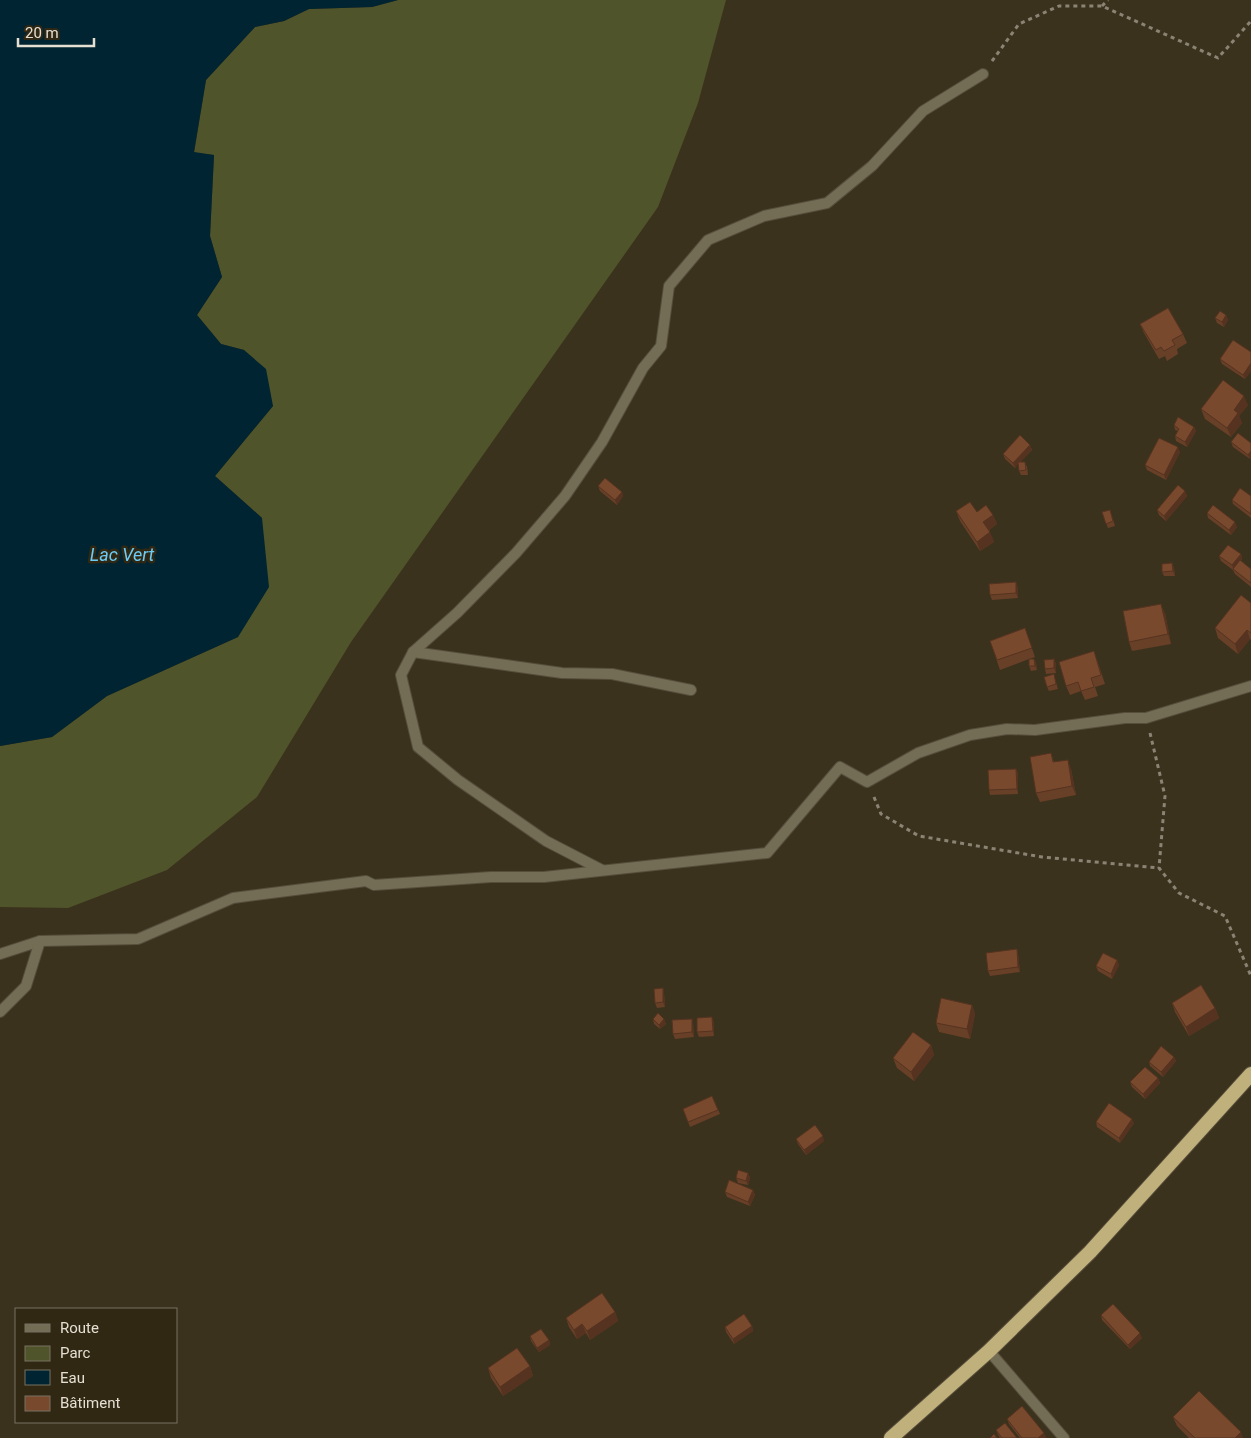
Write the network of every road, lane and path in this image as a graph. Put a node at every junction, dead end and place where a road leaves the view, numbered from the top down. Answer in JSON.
{"nodes":[{"id":1,"x":1108,"y":0,"type":"edge"},
{"id":2,"x":1102,"y":6,"type":"junction"},
{"id":3,"x":1251,"y":21,"type":"edge"},
{"id":4,"x":983,"y":74,"type":"joint"},
{"id":5,"x":413,"y":652,"type":"junction"},
{"id":6,"x":1251,"y":686,"type":"edge"},
{"id":7,"x":691,"y":690,"type":"dead end"},
{"id":8,"x":1146,"y":718,"type":"junction"},
{"id":9,"x":867,"y":782,"type":"junction"},
{"id":10,"x":1159,"y":868,"type":"junction"},
{"id":11,"x":602,"y":870,"type":"junction"},
{"id":12,"x":40,"y":941,"type":"junction"},
{"id":13,"x":0,"y":954,"type":"edge"},
{"id":14,"x":1251,"y":976,"type":"edge"},
{"id":15,"x":0,"y":1012,"type":"edge"},
{"id":16,"x":1251,"y":1074,"type":"edge"},
{"id":17,"x":989,"y":1351,"type":"junction"},
{"id":18,"x":891,"y":1438,"type":"edge"},
{"id":19,"x":1064,"y":1438,"type":"edge"}],
"edges":[{"from":1,"to":2,"type":"path"},
{"from":2,"to":3,"type":"path"},
{"from":2,"to":4,"type":"path"},
{"from":4,"to":5,"type":"street"},
{"from":5,"to":7,"type":"street"},
{"from":5,"to":11,"type":"street"},
{"from":6,"to":8,"type":"street"},
{"from":8,"to":9,"type":"street"},
{"from":8,"to":10,"type":"path"},
{"from":9,"to":10,"type":"path"},
{"from":9,"to":11,"type":"street"},
{"from":10,"to":14,"type":"path"},
{"from":11,"to":12,"type":"street"},
{"from":12,"to":13,"type":"street"},
{"from":12,"to":15,"type":"street"},
{"from":16,"to":17,"type":"highway"},
{"from":17,"to":18,"type":"highway"},
{"from":17,"to":19,"type":"street"}]}
